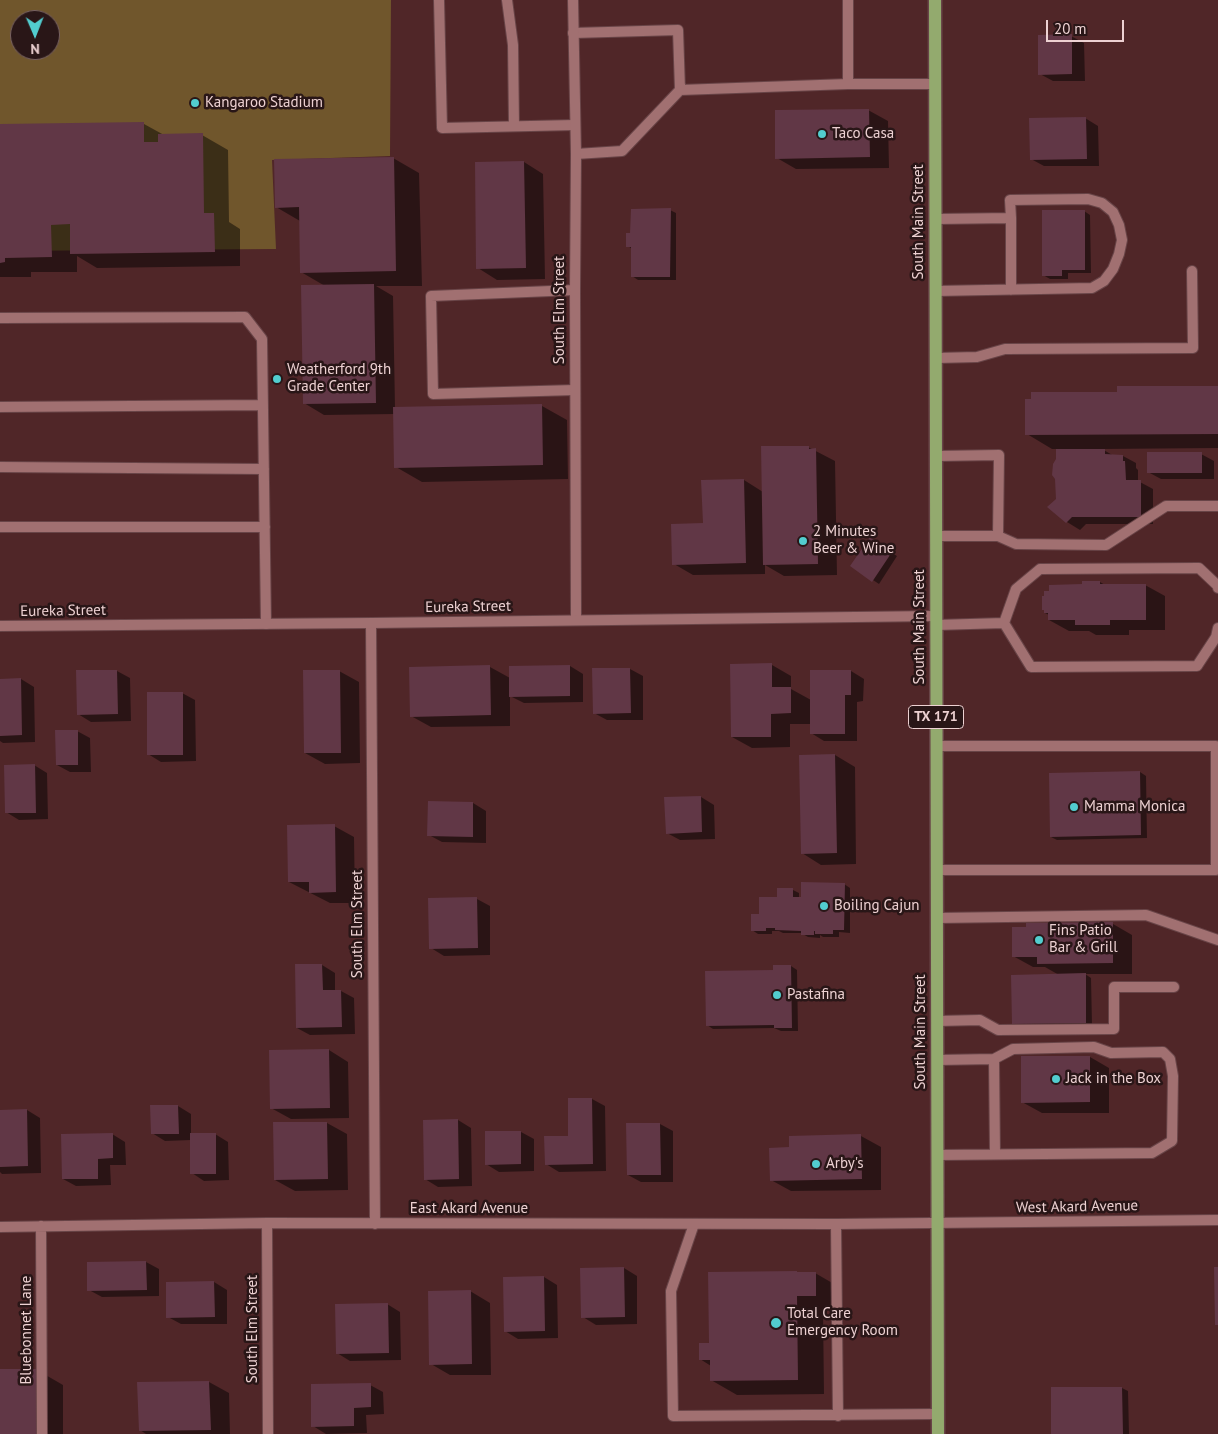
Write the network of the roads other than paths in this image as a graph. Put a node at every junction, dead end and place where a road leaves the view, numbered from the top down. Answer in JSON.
{"nodes":[{"id":1,"x":439,"y":0,"type":"edge"},
{"id":2,"x":507,"y":0,"type":"edge"},
{"id":3,"x":573,"y":0,"type":"edge"},
{"id":4,"x":848,"y":0,"type":"edge"},
{"id":5,"x":935,"y":0,"type":"edge"},
{"id":6,"x":573,"y":33,"type":"junction"},
{"id":7,"x":848,"y":84,"type":"junction"},
{"id":8,"x":935,"y":84,"type":"junction"},
{"id":9,"x":680,"y":90,"type":"junction"},
{"id":10,"x":575,"y":125,"type":"junction"},
{"id":11,"x":514,"y":126,"type":"junction"},
{"id":12,"x":576,"y":154,"type":"junction"},
{"id":13,"x":1011,"y":218,"type":"junction"},
{"id":14,"x":935,"y":219,"type":"junction"},
{"id":15,"x":1192,"y":271,"type":"dead end"},
{"id":16,"x":575,"y":290,"type":"junction"},
{"id":17,"x":1011,"y":290,"type":"junction"},
{"id":18,"x":935,"y":291,"type":"junction"},
{"id":19,"x":0,"y":318,"type":"edge"},
{"id":20,"x":936,"y":358,"type":"junction"},
{"id":21,"x":575,"y":390,"type":"junction"},
{"id":22,"x":263,"y":405,"type":"junction"},
{"id":23,"x":0,"y":407,"type":"edge"},
{"id":24,"x":936,"y":456,"type":"junction"},
{"id":25,"x":0,"y":467,"type":"edge"},
{"id":26,"x":264,"y":469,"type":"junction"},
{"id":27,"x":1218,"y":506,"type":"edge"},
{"id":28,"x":0,"y":527,"type":"edge"},
{"id":29,"x":265,"y":527,"type":"junction"},
{"id":30,"x":936,"y":536,"type":"junction"},
{"id":31,"x":998,"y":536,"type":"junction"},
{"id":32,"x":1218,"y":588,"type":"edge"},
{"id":33,"x":576,"y":620,"type":"junction"},
{"id":34,"x":936,"y":620,"type":"junction"},
{"id":35,"x":372,"y":623,"type":"junction"},
{"id":36,"x":1004,"y":623,"type":"junction"},
{"id":37,"x":266,"y":624,"type":"junction"},
{"id":38,"x":0,"y":626,"type":"edge"},
{"id":39,"x":1218,"y":628,"type":"edge"},
{"id":40,"x":936,"y":746,"type":"junction"},
{"id":41,"x":936,"y":870,"type":"junction"},
{"id":42,"x":937,"y":918,"type":"junction"},
{"id":43,"x":1218,"y":940,"type":"edge"},
{"id":44,"x":1174,"y":987,"type":"dead end"},
{"id":45,"x":937,"y":1021,"type":"junction"},
{"id":46,"x":994,"y":1059,"type":"junction"},
{"id":47,"x":937,"y":1060,"type":"junction"},
{"id":48,"x":995,"y":1154,"type":"junction"},
{"id":49,"x":937,"y":1155,"type":"junction"},
{"id":50,"x":1218,"y":1220,"type":"edge"},
{"id":51,"x":267,"y":1223,"type":"junction"},
{"id":52,"x":937,"y":1223,"type":"junction"},
{"id":53,"x":376,"y":1224,"type":"junction"},
{"id":54,"x":694,"y":1224,"type":"junction"},
{"id":55,"x":836,"y":1224,"type":"junction"},
{"id":56,"x":41,"y":1226,"type":"junction"},
{"id":57,"x":0,"y":1227,"type":"edge"},
{"id":58,"x":938,"y":1414,"type":"junction"},
{"id":59,"x":838,"y":1416,"type":"junction"},
{"id":60,"x":42,"y":1434,"type":"edge"},
{"id":61,"x":268,"y":1434,"type":"edge"},
{"id":62,"x":938,"y":1434,"type":"edge"}],
"edges":[{"from":1,"to":11,"type":"street"},
{"from":2,"to":11,"type":"street"},
{"from":3,"to":6,"type":"street","name":"South Elm Street"},
{"from":4,"to":7,"type":"street"},
{"from":5,"to":8,"type":"main road","name":"South Main Street","number":"TX 171"},
{"from":6,"to":9,"type":"street"},
{"from":6,"to":10,"type":"street","name":"South Elm Street"},
{"from":7,"to":8,"type":"street"},
{"from":7,"to":9,"type":"street"},
{"from":8,"to":14,"type":"main road","name":"South Main Street","number":"TX 171"},
{"from":9,"to":12,"type":"street"},
{"from":10,"to":11,"type":"street"},
{"from":10,"to":12,"type":"street","name":"South Elm Street"},
{"from":12,"to":16,"type":"street","name":"South Elm Street"},
{"from":13,"to":14,"type":"street"},
{"from":13,"to":17,"type":"street"},
{"from":13,"to":17,"type":"street"},
{"from":14,"to":18,"type":"main road","name":"South Main Street","number":"TX 171"},
{"from":15,"to":20,"type":"street"},
{"from":16,"to":21,"type":"street","name":"South Elm Street"},
{"from":16,"to":21,"type":"street"},
{"from":17,"to":18,"type":"street"},
{"from":18,"to":20,"type":"main road","name":"South Main Street","number":"TX 171"},
{"from":19,"to":22,"type":"street"},
{"from":20,"to":24,"type":"main road","name":"South Main Street","number":"TX 171"},
{"from":21,"to":33,"type":"street","name":"South Elm Street"},
{"from":22,"to":23,"type":"street"},
{"from":22,"to":26,"type":"street"},
{"from":24,"to":30,"type":"main road","name":"South Main Street","number":"TX 171"},
{"from":24,"to":31,"type":"street"},
{"from":25,"to":26,"type":"street"},
{"from":26,"to":29,"type":"street"},
{"from":27,"to":31,"type":"street"},
{"from":28,"to":29,"type":"street"},
{"from":29,"to":37,"type":"street"},
{"from":30,"to":31,"type":"street"},
{"from":30,"to":34,"type":"main road","name":"South Main Street","number":"TX 171"},
{"from":32,"to":36,"type":"street"},
{"from":33,"to":34,"type":"street","name":"Eureka Street"},
{"from":33,"to":35,"type":"street","name":"Eureka Street"},
{"from":34,"to":36,"type":"street","name":"Eureka Street"},
{"from":34,"to":40,"type":"main road","name":"South Main Street","number":"TX 171"},
{"from":35,"to":37,"type":"street","name":"Eureka Street"},
{"from":35,"to":53,"type":"street","name":"South Elm Street"},
{"from":36,"to":39,"type":"street"},
{"from":37,"to":38,"type":"street","name":"Eureka Street"},
{"from":40,"to":41,"type":"main road","name":"South Main Street","number":"TX 171"},
{"from":40,"to":41,"type":"street"},
{"from":41,"to":42,"type":"main road","name":"South Main Street","number":"TX 171"},
{"from":42,"to":43,"type":"street"},
{"from":42,"to":45,"type":"main road","name":"South Main Street","number":"TX 171"},
{"from":44,"to":45,"type":"street"},
{"from":45,"to":47,"type":"main road","name":"South Main Street","number":"TX 171"},
{"from":46,"to":47,"type":"street"},
{"from":46,"to":48,"type":"street"},
{"from":46,"to":48,"type":"street"},
{"from":47,"to":49,"type":"main road","name":"South Main Street","number":"TX 171"},
{"from":48,"to":49,"type":"street"},
{"from":49,"to":52,"type":"main road","name":"South Main Street","number":"TX 171"},
{"from":50,"to":52,"type":"street","name":"West Akard Avenue"},
{"from":51,"to":53,"type":"street","name":"East Akard Avenue"},
{"from":51,"to":56,"type":"street","name":"East Akard Avenue"},
{"from":51,"to":61,"type":"street","name":"South Elm Street"},
{"from":52,"to":55,"type":"street","name":"East Akard Avenue"},
{"from":52,"to":58,"type":"main road","name":"South Main Street","number":"TX 171"},
{"from":53,"to":54,"type":"street","name":"East Akard Avenue"},
{"from":54,"to":55,"type":"street","name":"East Akard Avenue"},
{"from":54,"to":59,"type":"street"},
{"from":55,"to":59,"type":"street"},
{"from":56,"to":57,"type":"street","name":"East Akard Avenue"},
{"from":56,"to":60,"type":"street","name":"Bluebonnet Lane"},
{"from":58,"to":59,"type":"street"},
{"from":58,"to":62,"type":"main road","name":"South Main Street","number":"TX 171"}]}
